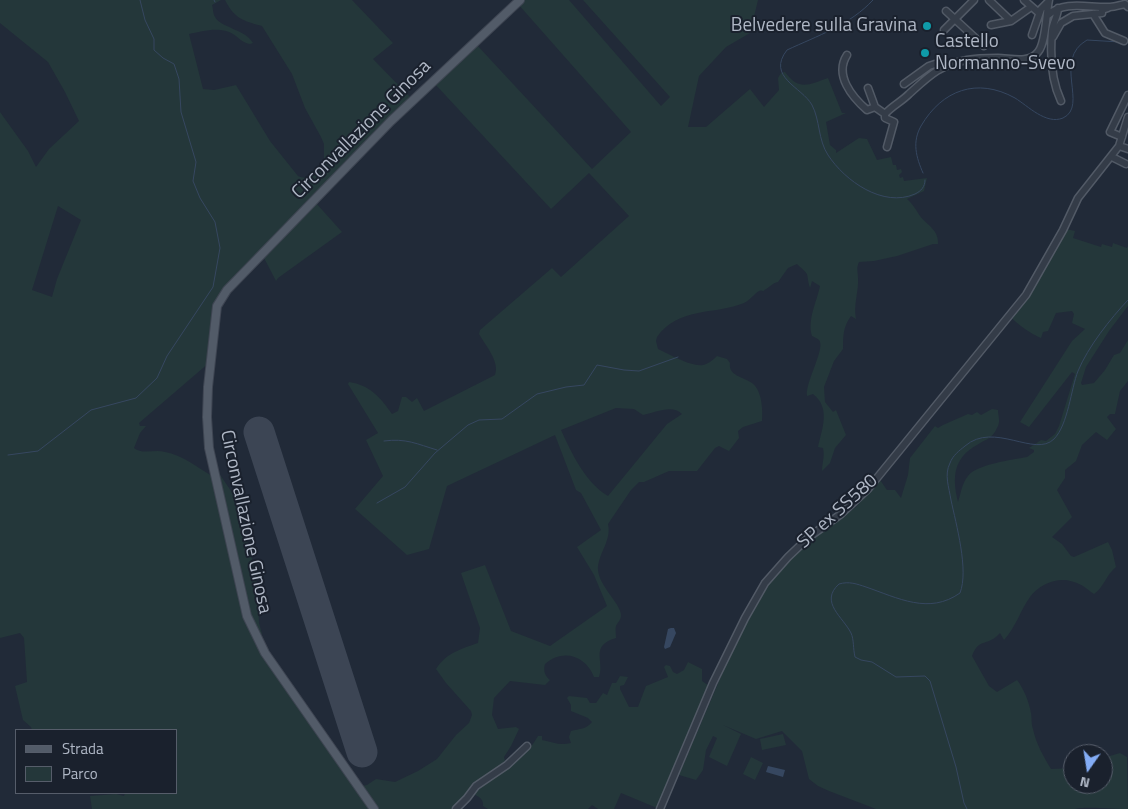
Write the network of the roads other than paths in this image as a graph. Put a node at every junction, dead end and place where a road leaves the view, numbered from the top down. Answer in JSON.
{"nodes":[{"id":1,"x":520,"y":0,"type":"edge"},
{"id":2,"x":974,"y":0,"type":"edge"},
{"id":3,"x":990,"y":0,"type":"edge"},
{"id":4,"x":1024,"y":0,"type":"edge"},
{"id":5,"x":1048,"y":1,"type":"edge"},
{"id":6,"x":1124,"y":4,"type":"edge"},
{"id":7,"x":1031,"y":7,"type":"junction"},
{"id":8,"x":1110,"y":7,"type":"junction"},
{"id":9,"x":1058,"y":8,"type":"junction"},
{"id":10,"x":946,"y":11,"type":"dead end"},
{"id":11,"x":1039,"y":13,"type":"junction"},
{"id":12,"x":1093,"y":14,"type":"junction"},
{"id":13,"x":1048,"y":15,"type":"junction"},
{"id":14,"x":955,"y":20,"type":"junction"},
{"id":15,"x":1011,"y":21,"type":"junction"},
{"id":16,"x":991,"y":25,"type":"dead end"},
{"id":17,"x":944,"y":30,"type":"dead end"},
{"id":18,"x":1032,"y":35,"type":"dead end"},
{"id":19,"x":1052,"y":38,"type":"junction"},
{"id":20,"x":1124,"y":41,"type":"dead end"},
{"id":21,"x":984,"y":46,"type":"dead end"},
{"id":22,"x":847,"y":55,"type":"dead end"},
{"id":23,"x":941,"y":68,"type":"junction"},
{"id":24,"x":904,"y":84,"type":"dead end"},
{"id":25,"x":868,"y":88,"type":"dead end"},
{"id":26,"x":1128,"y":95,"type":"edge"},
{"id":27,"x":1062,"y":102,"type":"dead end"},
{"id":28,"x":875,"y":106,"type":"junction"},
{"id":29,"x":885,"y":114,"type":"junction"},
{"id":30,"x":1128,"y":117,"type":"edge"},
{"id":31,"x":1126,"y":129,"type":"edge"},
{"id":32,"x":1122,"y":137,"type":"junction"},
{"id":33,"x":1119,"y":146,"type":"junction"},
{"id":34,"x":887,"y":147,"type":"dead end"},
{"id":35,"x":1128,"y":149,"type":"edge"},
{"id":36,"x":1112,"y":157,"type":"junction"},
{"id":37,"x":1126,"y":164,"type":"dead end"},
{"id":38,"x":527,"y":746,"type":"dead end"},
{"id":39,"x":374,"y":809,"type":"edge"},
{"id":40,"x":456,"y":809,"type":"edge"},
{"id":41,"x":660,"y":809,"type":"edge"}],
"edges":[{"from":1,"to":39,"type":"main road","name":"Circonvallazione Ginosa"},
{"from":2,"to":14,"type":"street"},
{"from":3,"to":15,"type":"street"},
{"from":4,"to":7,"type":"street"},
{"from":5,"to":11,"type":"street"},
{"from":5,"to":13,"type":"street"},
{"from":6,"to":8,"type":"street"},
{"from":7,"to":11,"type":"street"},
{"from":7,"to":15,"type":"street"},
{"from":8,"to":9,"type":"street"},
{"from":8,"to":12,"type":"street"},
{"from":9,"to":13,"type":"street"},
{"from":9,"to":19,"type":"street"},
{"from":10,"to":14,"type":"street"},
{"from":11,"to":18,"type":"street"},
{"from":12,"to":19,"type":"street"},
{"from":12,"to":20,"type":"street"},
{"from":13,"to":23,"type":"street"},
{"from":14,"to":17,"type":"street"},
{"from":14,"to":21,"type":"street"},
{"from":15,"to":16,"type":"street"},
{"from":19,"to":27,"type":"street"},
{"from":22,"to":28,"type":"street"},
{"from":23,"to":24,"type":"street"},
{"from":23,"to":29,"type":"street"},
{"from":25,"to":28,"type":"street"},
{"from":26,"to":32,"type":"street"},
{"from":28,"to":29,"type":"street"},
{"from":29,"to":34,"type":"street"},
{"from":30,"to":31,"type":"street","name":"SP ex SS580"},
{"from":31,"to":32,"type":"street","name":"SP ex SS580"},
{"from":32,"to":33,"type":"street","name":"SP ex SS580"},
{"from":33,"to":35,"type":"street"},
{"from":33,"to":36,"type":"street","name":"SP ex SS580"},
{"from":36,"to":37,"type":"street"},
{"from":36,"to":41,"type":"street","name":"SP ex SS580"},
{"from":38,"to":40,"type":"street"}]}
